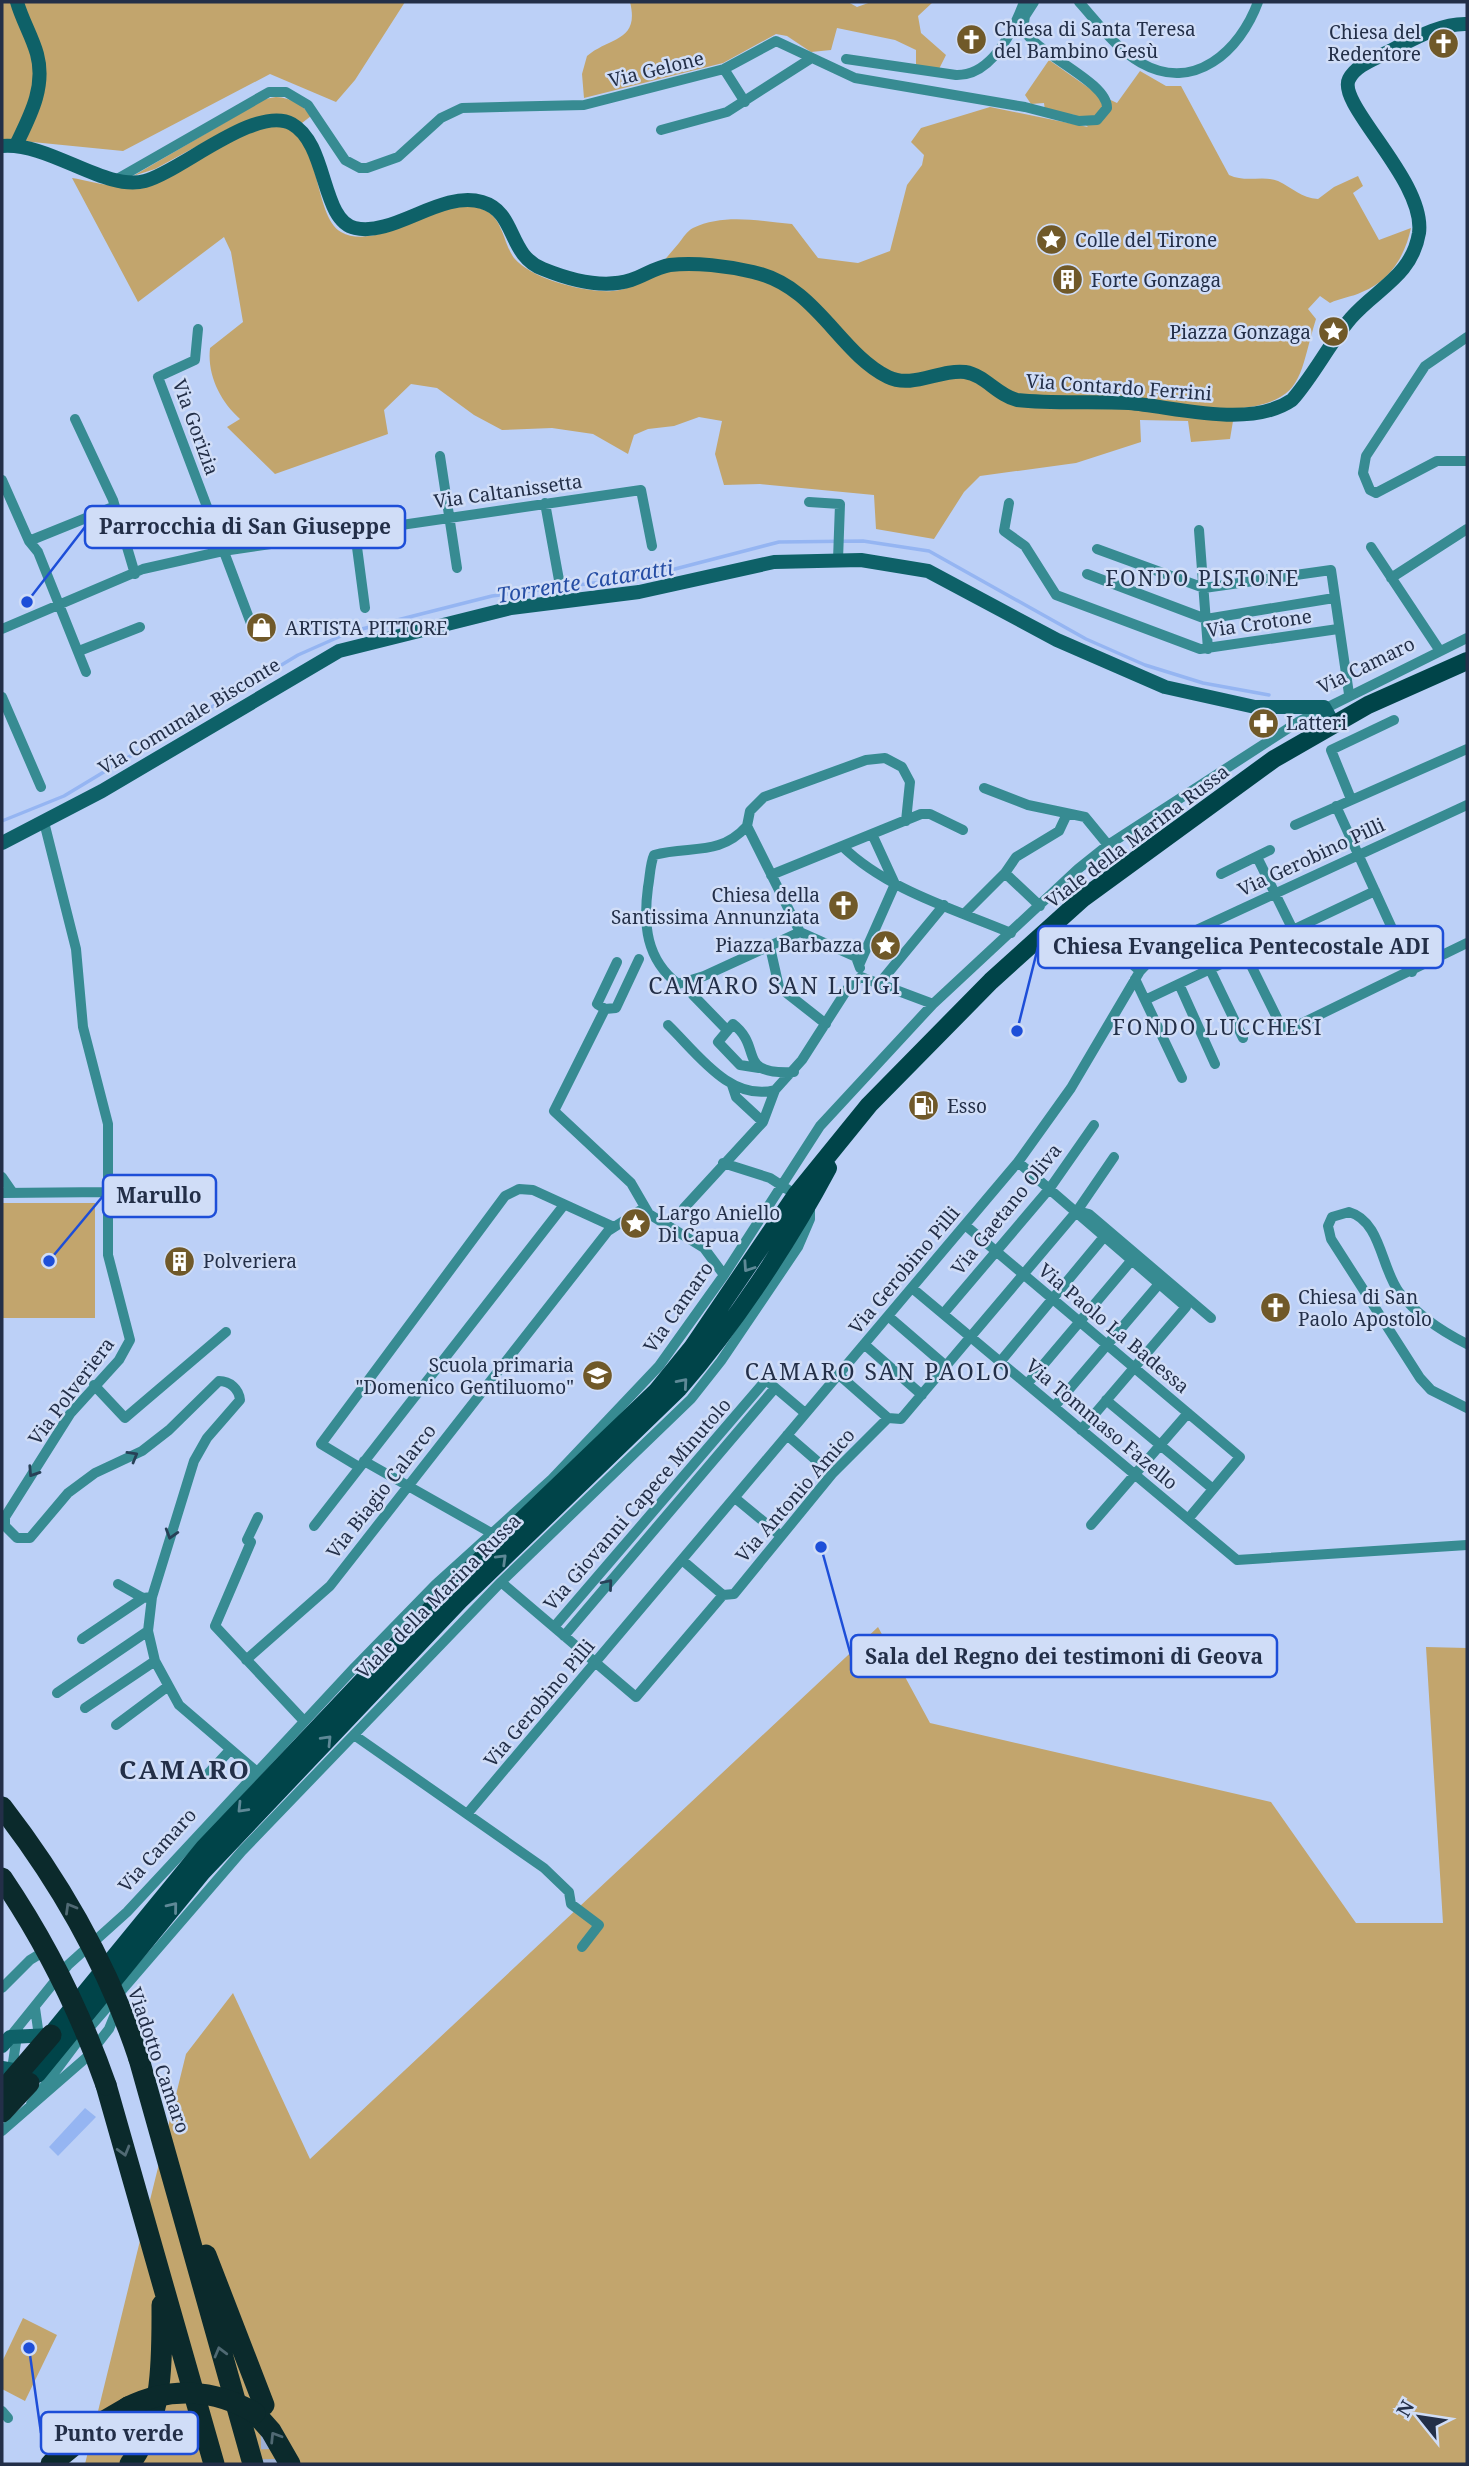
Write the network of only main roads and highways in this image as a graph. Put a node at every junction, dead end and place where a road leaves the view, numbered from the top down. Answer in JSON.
{"nodes":[{"id":1,"x":17,"y":2,"type":"edge"},
{"id":2,"x":1467,"y":24,"type":"edge"},
{"id":3,"x":9,"y":146,"type":"edge"},
{"id":4,"x":1467,"y":662,"type":"edge"},
{"id":5,"x":1334,"y":723,"type":"junction"},
{"id":6,"x":2,"y":843,"type":"edge"},
{"id":7,"x":796,"y":1195,"type":"junction"},
{"id":8,"x":2,"y":1807,"type":"edge"},
{"id":9,"x":2,"y":1878,"type":"edge"},
{"id":10,"x":12,"y":2036,"type":"edge"},
{"id":11,"x":43,"y":2041,"type":"junction"},
{"id":12,"x":25,"y":2076,"type":"edge"},
{"id":13,"x":2,"y":2112,"type":"edge"},
{"id":14,"x":203,"y":2268,"type":"junction"},
{"id":15,"x":162,"y":2282,"type":"junction"},
{"id":16,"x":259,"y":2409,"type":"junction"},
{"id":17,"x":51,"y":2464,"type":"edge"},
{"id":18,"x":130,"y":2464,"type":"edge"},
{"id":19,"x":214,"y":2464,"type":"edge"},
{"id":20,"x":253,"y":2464,"type":"edge"},
{"id":21,"x":290,"y":2464,"type":"edge"}],
"edges":[{"from":1,"to":3,"type":"main road"},
{"from":2,"to":3,"type":"main road","name":"Via Contardo Ferrini"},
{"from":4,"to":5,"type":"main road","name":"Viale della Marina Russa"},
{"from":5,"to":6,"type":"main road","name":"Via Comunale Bisconte"},
{"from":5,"to":7,"type":"main road","name":"Viale della Marina Russa"},
{"from":7,"to":11,"type":"main road","name":"Viale della Marina Russa","one_way":true},
{"from":12,"to":7,"type":"main road","name":"Viale della Marina Russa","one_way":true},
{"from":14,"to":8,"type":"highway","name":"Viadotto Camaro","one_way":true,"bridge":true},
{"from":9,"to":15,"type":"highway","one_way":true,"bridge":true},
{"from":10,"to":11,"type":"main road"},
{"from":11,"to":12,"type":"highway"},
{"from":12,"to":13,"type":"highway"},
{"from":14,"to":16,"type":"highway"},
{"from":20,"to":14,"type":"highway","one_way":true},
{"from":15,"to":18,"type":"highway"},
{"from":15,"to":19,"type":"highway"},
{"from":16,"to":17,"type":"highway","bridge":true},
{"from":21,"to":16,"type":"highway","one_way":true}]}
